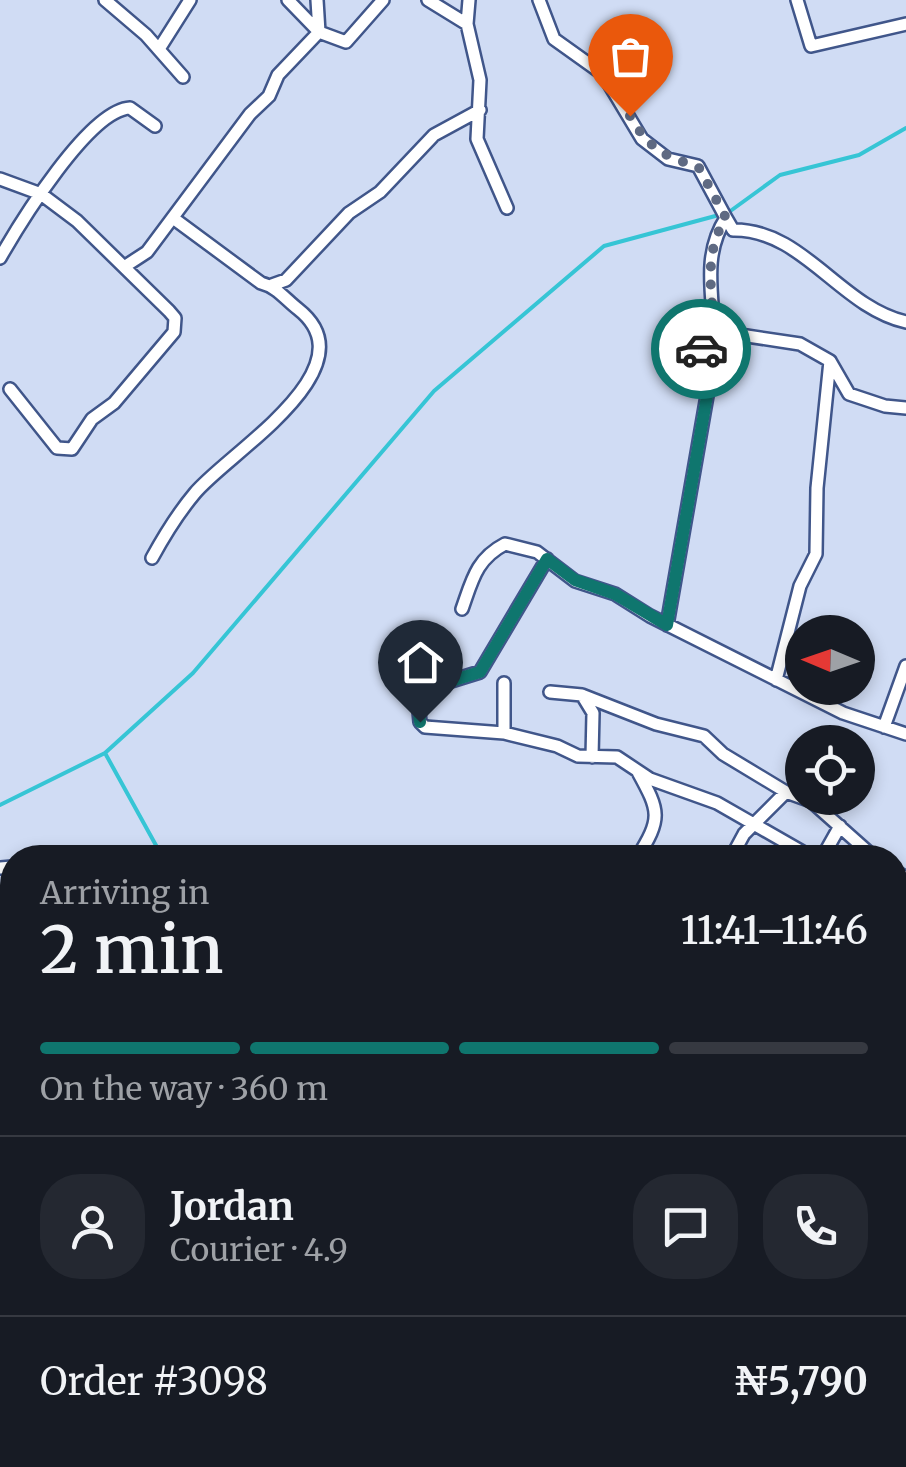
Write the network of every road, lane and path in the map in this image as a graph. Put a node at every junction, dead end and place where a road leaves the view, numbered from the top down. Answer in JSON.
{"nodes":[{"id":1,"x":105,"y":0,"type":"edge"},
{"id":2,"x":190,"y":0,"type":"edge"},
{"id":3,"x":288,"y":0,"type":"edge"},
{"id":4,"x":317,"y":0,"type":"edge"},
{"id":5,"x":384,"y":0,"type":"edge"},
{"id":6,"x":428,"y":0,"type":"edge"},
{"id":7,"x":469,"y":0,"type":"edge"},
{"id":8,"x":539,"y":0,"type":"edge"},
{"id":9,"x":798,"y":0,"type":"edge"},
{"id":10,"x":467,"y":24,"type":"junction"},
{"id":11,"x":906,"y":24,"type":"edge"},
{"id":12,"x":319,"y":32,"type":"junction"},
{"id":13,"x":159,"y":49,"type":"junction"},
{"id":14,"x":183,"y":78,"type":"dead end"},
{"id":15,"x":480,"y":110,"type":"junction"},
{"id":16,"x":155,"y":126,"type":"dead end"},
{"id":17,"x":0,"y":179,"type":"edge"},
{"id":18,"x":41,"y":194,"type":"junction"},
{"id":19,"x":508,"y":208,"type":"dead end"},
{"id":20,"x":173,"y":218,"type":"junction"},
{"id":21,"x":726,"y":218,"type":"junction"},
{"id":22,"x":0,"y":258,"type":"edge"},
{"id":23,"x":124,"y":268,"type":"junction"},
{"id":24,"x":272,"y":285,"type":"junction"},
{"id":25,"x":906,"y":322,"type":"edge"},
{"id":26,"x":714,"y":331,"type":"junction"},
{"id":27,"x":830,"y":360,"type":"junction"},
{"id":28,"x":10,"y":389,"type":"dead end"},
{"id":29,"x":906,"y":408,"type":"edge"},
{"id":30,"x":152,"y":558,"type":"dead end"},
{"id":31,"x":547,"y":559,"type":"junction"},
{"id":32,"x":462,"y":609,"type":"dead end"},
{"id":33,"x":667,"y":625,"type":"junction"},
{"id":34,"x":906,"y":666,"type":"edge"},
{"id":35,"x":776,"y":680,"type":"junction"},
{"id":36,"x":504,"y":683,"type":"dead end"},
{"id":37,"x":550,"y":692,"type":"dead end"},
{"id":38,"x":582,"y":695,"type":"junction"},
{"id":39,"x":884,"y":728,"type":"junction"},
{"id":40,"x":504,"y":733,"type":"junction"},
{"id":41,"x":906,"y":734,"type":"edge"},
{"id":42,"x":592,"y":757,"type":"junction"},
{"id":43,"x":634,"y":766,"type":"junction"},
{"id":44,"x":785,"y":791,"type":"edge"},
{"id":45,"x":785,"y":793,"type":"edge"},
{"id":46,"x":827,"y":815,"type":"edge"},
{"id":47,"x":754,"y":824,"type":"junction"},
{"id":48,"x":840,"y":826,"type":"junction"},
{"id":49,"x":646,"y":845,"type":"edge"},
{"id":50,"x":740,"y":845,"type":"edge"},
{"id":51,"x":790,"y":845,"type":"edge"},
{"id":52,"x":829,"y":845,"type":"edge"},
{"id":53,"x":861,"y":845,"type":"edge"}],
"edges":[{"from":1,"to":13,"type":"street"},
{"from":2,"to":13,"type":"street"},
{"from":3,"to":12,"type":"street"},
{"from":4,"to":12,"type":"street"},
{"from":5,"to":12,"type":"street"},
{"from":6,"to":10,"type":"street"},
{"from":7,"to":10,"type":"street"},
{"from":8,"to":21,"type":"street"},
{"from":9,"to":11,"type":"street"},
{"from":10,"to":15,"type":"street"},
{"from":12,"to":20,"type":"street"},
{"from":13,"to":14,"type":"street"},
{"from":15,"to":19,"type":"street"},
{"from":15,"to":24,"type":"street"},
{"from":16,"to":18,"type":"street"},
{"from":17,"to":18,"type":"street"},
{"from":18,"to":22,"type":"street"},
{"from":18,"to":23,"type":"street"},
{"from":20,"to":23,"type":"street"},
{"from":20,"to":24,"type":"street"},
{"from":21,"to":25,"type":"street"},
{"from":21,"to":26,"type":"street"},
{"from":23,"to":28,"type":"street"},
{"from":24,"to":30,"type":"street"},
{"from":26,"to":27,"type":"street"},
{"from":26,"to":33,"type":"street"},
{"from":27,"to":29,"type":"street"},
{"from":27,"to":35,"type":"street"},
{"from":31,"to":32,"type":"street"},
{"from":31,"to":33,"type":"street"},
{"from":31,"to":40,"type":"street"},
{"from":33,"to":35,"type":"street"},
{"from":34,"to":39,"type":"street"},
{"from":35,"to":39,"type":"street"},
{"from":36,"to":40,"type":"street"},
{"from":37,"to":38,"type":"street"},
{"from":38,"to":42,"type":"street"},
{"from":38,"to":44,"type":"street"},
{"from":39,"to":41,"type":"street"},
{"from":40,"to":42,"type":"street"},
{"from":42,"to":43,"type":"street"},
{"from":43,"to":47,"type":"street"},
{"from":43,"to":49,"type":"street"},
{"from":45,"to":47,"type":"street"},
{"from":46,"to":48,"type":"street"},
{"from":47,"to":50,"type":"street"},
{"from":47,"to":51,"type":"street"},
{"from":48,"to":52,"type":"street"},
{"from":48,"to":53,"type":"street"}]}
